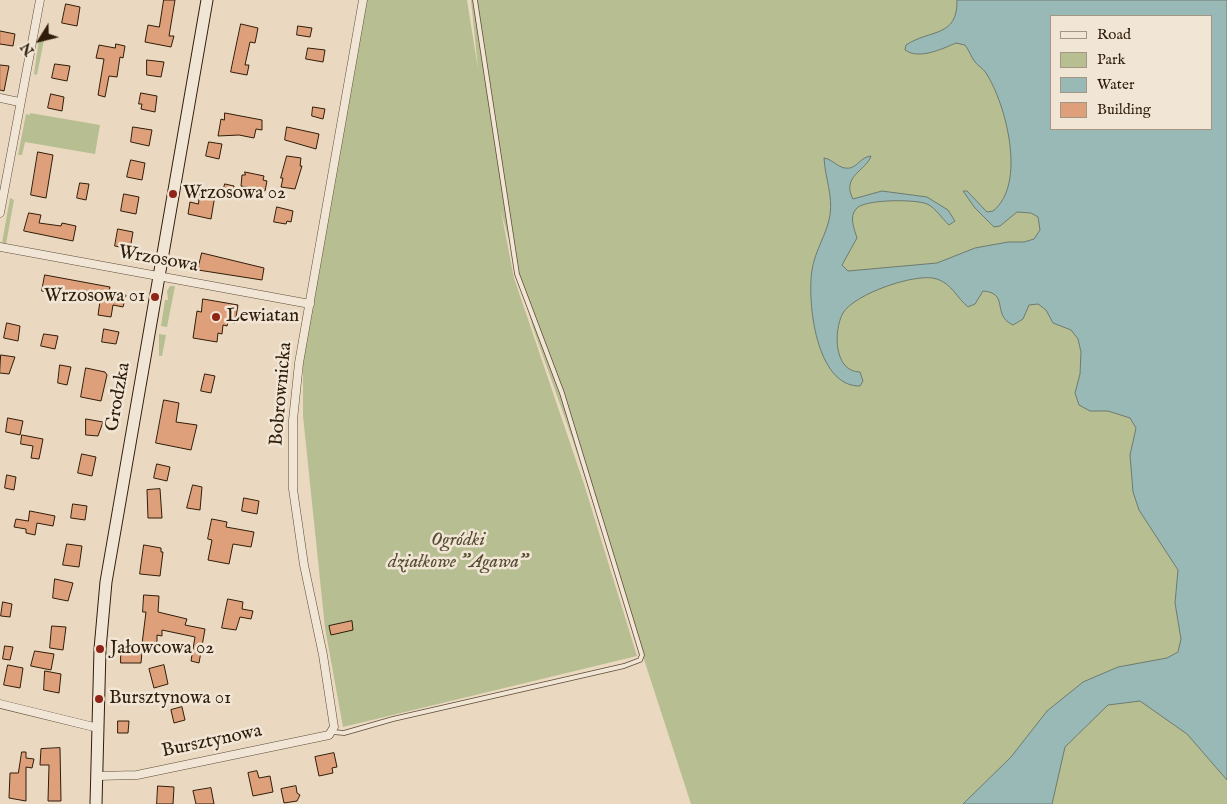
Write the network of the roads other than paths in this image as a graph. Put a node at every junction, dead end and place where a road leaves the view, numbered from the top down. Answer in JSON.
{"nodes":[{"id":1,"x":40,"y":0,"type":"edge"},
{"id":2,"x":207,"y":0,"type":"edge"},
{"id":3,"x":363,"y":0,"type":"edge"},
{"id":4,"x":475,"y":0,"type":"edge"},
{"id":5,"x":0,"y":98,"type":"edge"},
{"id":6,"x":20,"y":102,"type":"junction"},
{"id":7,"x":0,"y":213,"type":"edge"},
{"id":8,"x":0,"y":247,"type":"edge"},
{"id":9,"x":158,"y":276,"type":"junction"},
{"id":10,"x":310,"y":304,"type":"junction"},
{"id":11,"x":0,"y":704,"type":"edge"},
{"id":12,"x":98,"y":728,"type":"junction"},
{"id":13,"x":333,"y":732,"type":"junction"},
{"id":14,"x":97,"y":776,"type":"junction"},
{"id":15,"x":96,"y":804,"type":"edge"}],
"edges":[{"from":1,"to":6,"type":"street"},
{"from":2,"to":9,"type":"street","name":"Grodzka"},
{"from":3,"to":10,"type":"street","name":"Bobrownicka"},
{"from":4,"to":13,"type":"lane"},
{"from":5,"to":6,"type":"street"},
{"from":6,"to":7,"type":"street"},
{"from":8,"to":9,"type":"street","name":"Wrzosowa"},
{"from":9,"to":10,"type":"street","name":"Wrzosowa"},
{"from":9,"to":12,"type":"street","name":"Grodzka"},
{"from":10,"to":13,"type":"street","name":"Bobrownicka"},
{"from":11,"to":12,"type":"street"},
{"from":12,"to":14,"type":"street","name":"Grodzka"},
{"from":13,"to":14,"type":"street","name":"Bursztynowa"},
{"from":14,"to":15,"type":"street","name":"Grodzka"}]}
